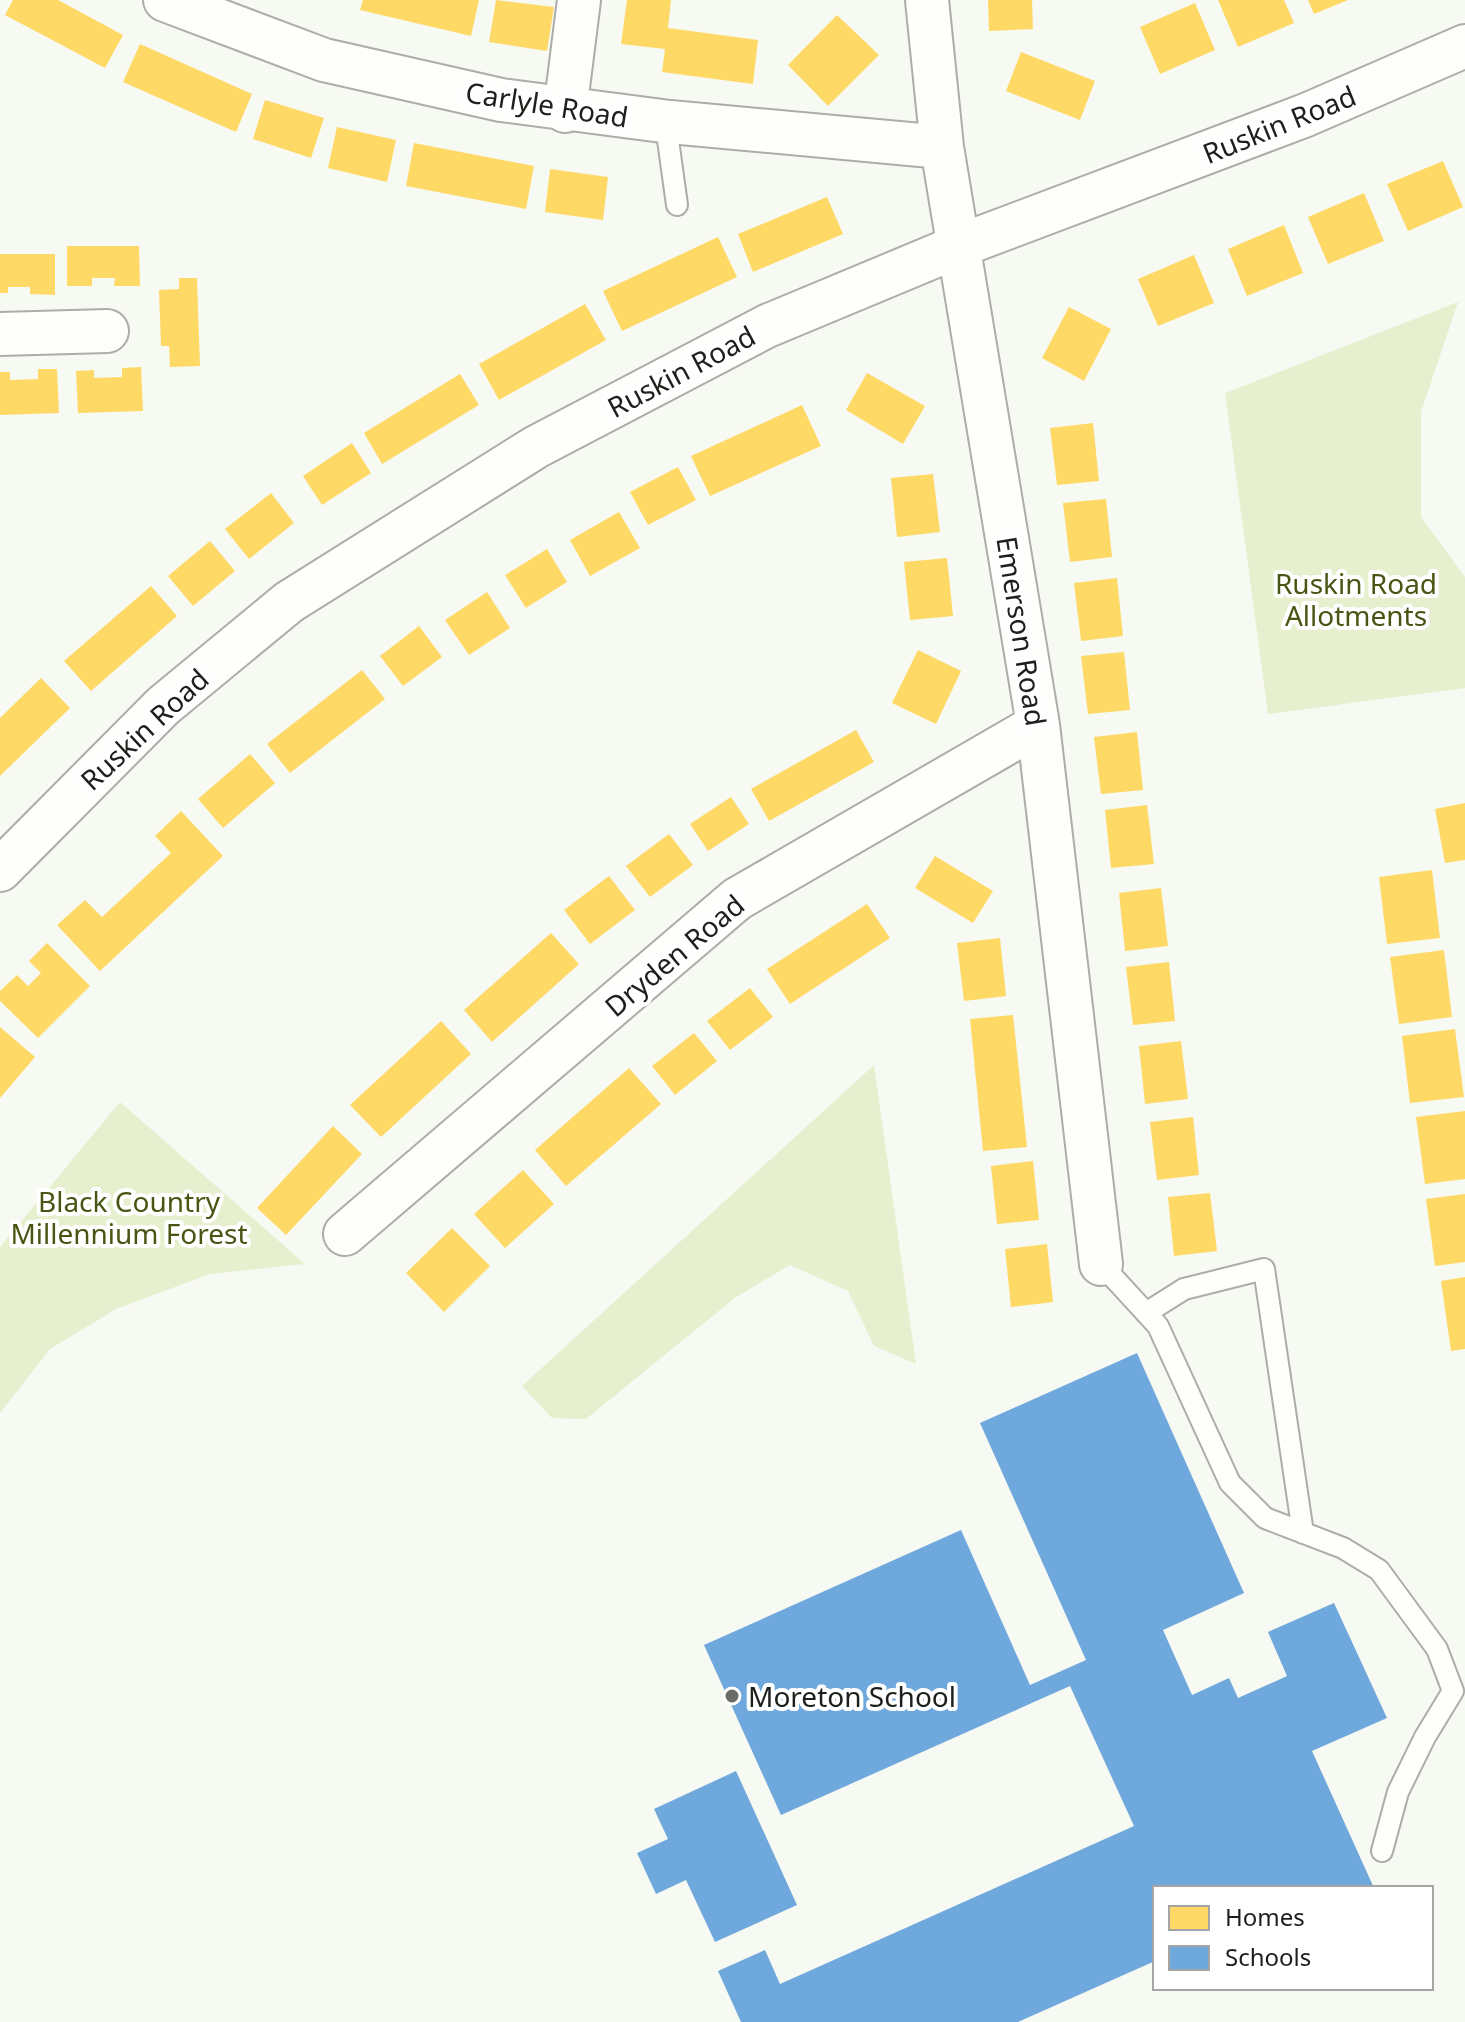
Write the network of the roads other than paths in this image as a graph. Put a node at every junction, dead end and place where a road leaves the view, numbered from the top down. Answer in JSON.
{"nodes":[{"id":1,"x":165,"y":0,"type":"edge"},
{"id":2,"x":579,"y":0,"type":"edge"},
{"id":3,"x":927,"y":0,"type":"edge"},
{"id":4,"x":1465,"y":46,"type":"edge"},
{"id":5,"x":565,"y":111,"type":"junction"},
{"id":6,"x":670,"y":122,"type":"junction"},
{"id":7,"x":942,"y":147,"type":"junction"},
{"id":8,"x":677,"y":205,"type":"dead end"},
{"id":9,"x":959,"y":246,"type":"junction"},
{"id":10,"x":107,"y":331,"type":"dead end"},
{"id":11,"x":0,"y":334,"type":"edge"},
{"id":12,"x":1038,"y":725,"type":"junction"},
{"id":13,"x":0,"y":870,"type":"edge"},
{"id":14,"x":345,"y":1234,"type":"dead end"},
{"id":15,"x":1101,"y":1264,"type":"joint"},
{"id":16,"x":1146,"y":1313,"type":"junction"},
{"id":17,"x":1303,"y":1533,"type":"junction"},
{"id":18,"x":1459,"y":1693,"type":"edge"},
{"id":19,"x":1382,"y":1851,"type":"dead end"}],
"edges":[{"from":1,"to":5,"type":"street","name":"Carlyle Road"},
{"from":2,"to":5,"type":"street"},
{"from":3,"to":7,"type":"street","name":"Emerson Road"},
{"from":4,"to":9,"type":"street","name":"Ruskin Road"},
{"from":5,"to":6,"type":"street","name":"Carlyle Road"},
{"from":6,"to":7,"type":"street","name":"Carlyle Road"},
{"from":6,"to":8,"type":"lane"},
{"from":7,"to":9,"type":"street","name":"Emerson Road"},
{"from":9,"to":12,"type":"street","name":"Emerson Road"},
{"from":9,"to":13,"type":"street","name":"Ruskin Road"},
{"from":10,"to":11,"type":"street"},
{"from":12,"to":14,"type":"street","name":"Dryden Road"},
{"from":12,"to":15,"type":"street","name":"Emerson Road"},
{"from":15,"to":16,"type":"lane"},
{"from":16,"to":17,"type":"lane"},
{"from":16,"to":17,"type":"lane"},
{"from":17,"to":18,"type":"lane"},
{"from":18,"to":19,"type":"lane"}]}
